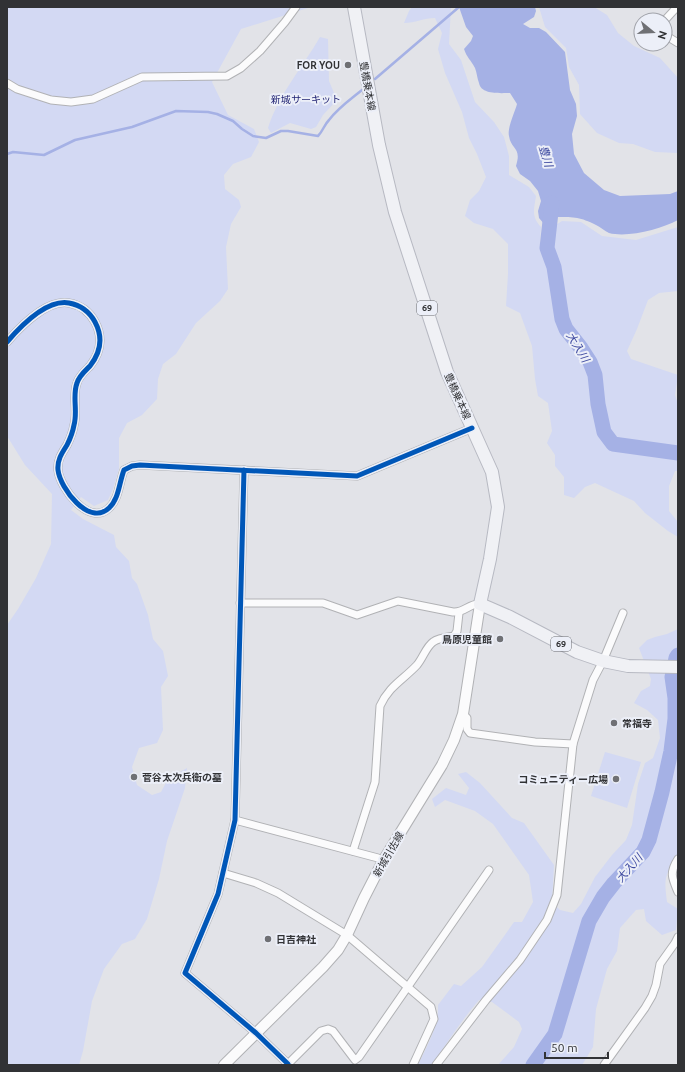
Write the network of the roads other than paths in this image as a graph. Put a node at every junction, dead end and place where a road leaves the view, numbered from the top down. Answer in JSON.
{"nodes":[{"id":1,"x":296,"y":7,"type":"edge"},
{"id":2,"x":354,"y":7,"type":"edge"},
{"id":3,"x":7,"y":83,"type":"edge"},
{"id":4,"x":7,"y":342,"type":"edge"},
{"id":5,"x":472,"y":428,"type":"junction"},
{"id":6,"x":244,"y":470,"type":"junction"},
{"id":7,"x":240,"y":603,"type":"junction"},
{"id":8,"x":480,"y":604,"type":"junction"},
{"id":9,"x":459,"y":612,"type":"junction"},
{"id":10,"x":623,"y":613,"type":"dead end"},
{"id":11,"x":603,"y":661,"type":"junction"},
{"id":12,"x":678,"y":667,"type":"edge"},
{"id":13,"x":463,"y":714,"type":"junction"},
{"id":14,"x":573,"y":744,"type":"junction"},
{"id":15,"x":235,"y":820,"type":"junction"},
{"id":16,"x":353,"y":851,"type":"junction"},
{"id":17,"x":678,"y":860,"type":"edge"},
{"id":18,"x":383,"y":861,"type":"junction"},
{"id":19,"x":489,"y":870,"type":"dead end"},
{"id":20,"x":223,"y":873,"type":"junction"},
{"id":21,"x":678,"y":892,"type":"edge"},
{"id":22,"x":347,"y":935,"type":"junction"},
{"id":23,"x":678,"y":937,"type":"edge"},
{"id":24,"x":408,"y":986,"type":"junction"},
{"id":25,"x":256,"y":1033,"type":"junction"},
{"id":26,"x":224,"y":1065,"type":"edge"},
{"id":27,"x":287,"y":1065,"type":"edge"},
{"id":28,"x":413,"y":1065,"type":"edge"},
{"id":29,"x":436,"y":1065,"type":"edge"},
{"id":30,"x":604,"y":1065,"type":"edge"}],
"edges":[{"from":1,"to":3,"type":"street"},
{"from":2,"to":5,"type":"main road","name":"豊橋乗本線","number":"69"},
{"from":4,"to":6,"type":"street"},
{"from":5,"to":6,"type":"street"},
{"from":5,"to":8,"type":"main road","name":"豊橋乗本線","number":"69"},
{"from":6,"to":7,"type":"street"},
{"from":7,"to":9,"type":"street"},
{"from":7,"to":15,"type":"street"},
{"from":8,"to":9,"type":"street"},
{"from":8,"to":11,"type":"main road","number":"69"},
{"from":8,"to":13,"type":"main road","name":"新城引佐線"},
{"from":9,"to":16,"type":"street"},
{"from":10,"to":11,"type":"street"},
{"from":11,"to":12,"type":"main road","number":"69"},
{"from":11,"to":14,"type":"street"},
{"from":13,"to":14,"type":"street"},
{"from":13,"to":18,"type":"main road","name":"新城引佐線"},
{"from":14,"to":29,"type":"street"},
{"from":15,"to":16,"type":"street"},
{"from":15,"to":20,"type":"street"},
{"from":16,"to":18,"type":"street"},
{"from":17,"to":21,"type":"street"},
{"from":18,"to":22,"type":"main road","name":"新城引佐線"},
{"from":19,"to":24,"type":"street"},
{"from":20,"to":22,"type":"street"},
{"from":20,"to":25,"type":"street"},
{"from":22,"to":24,"type":"street"},
{"from":22,"to":25,"type":"main road","name":"新城引佐線"},
{"from":23,"to":30,"type":"street"},
{"from":24,"to":27,"type":"street"},
{"from":24,"to":28,"type":"street"},
{"from":25,"to":26,"type":"main road","name":"新城引佐線"},
{"from":25,"to":27,"type":"street"}]}
